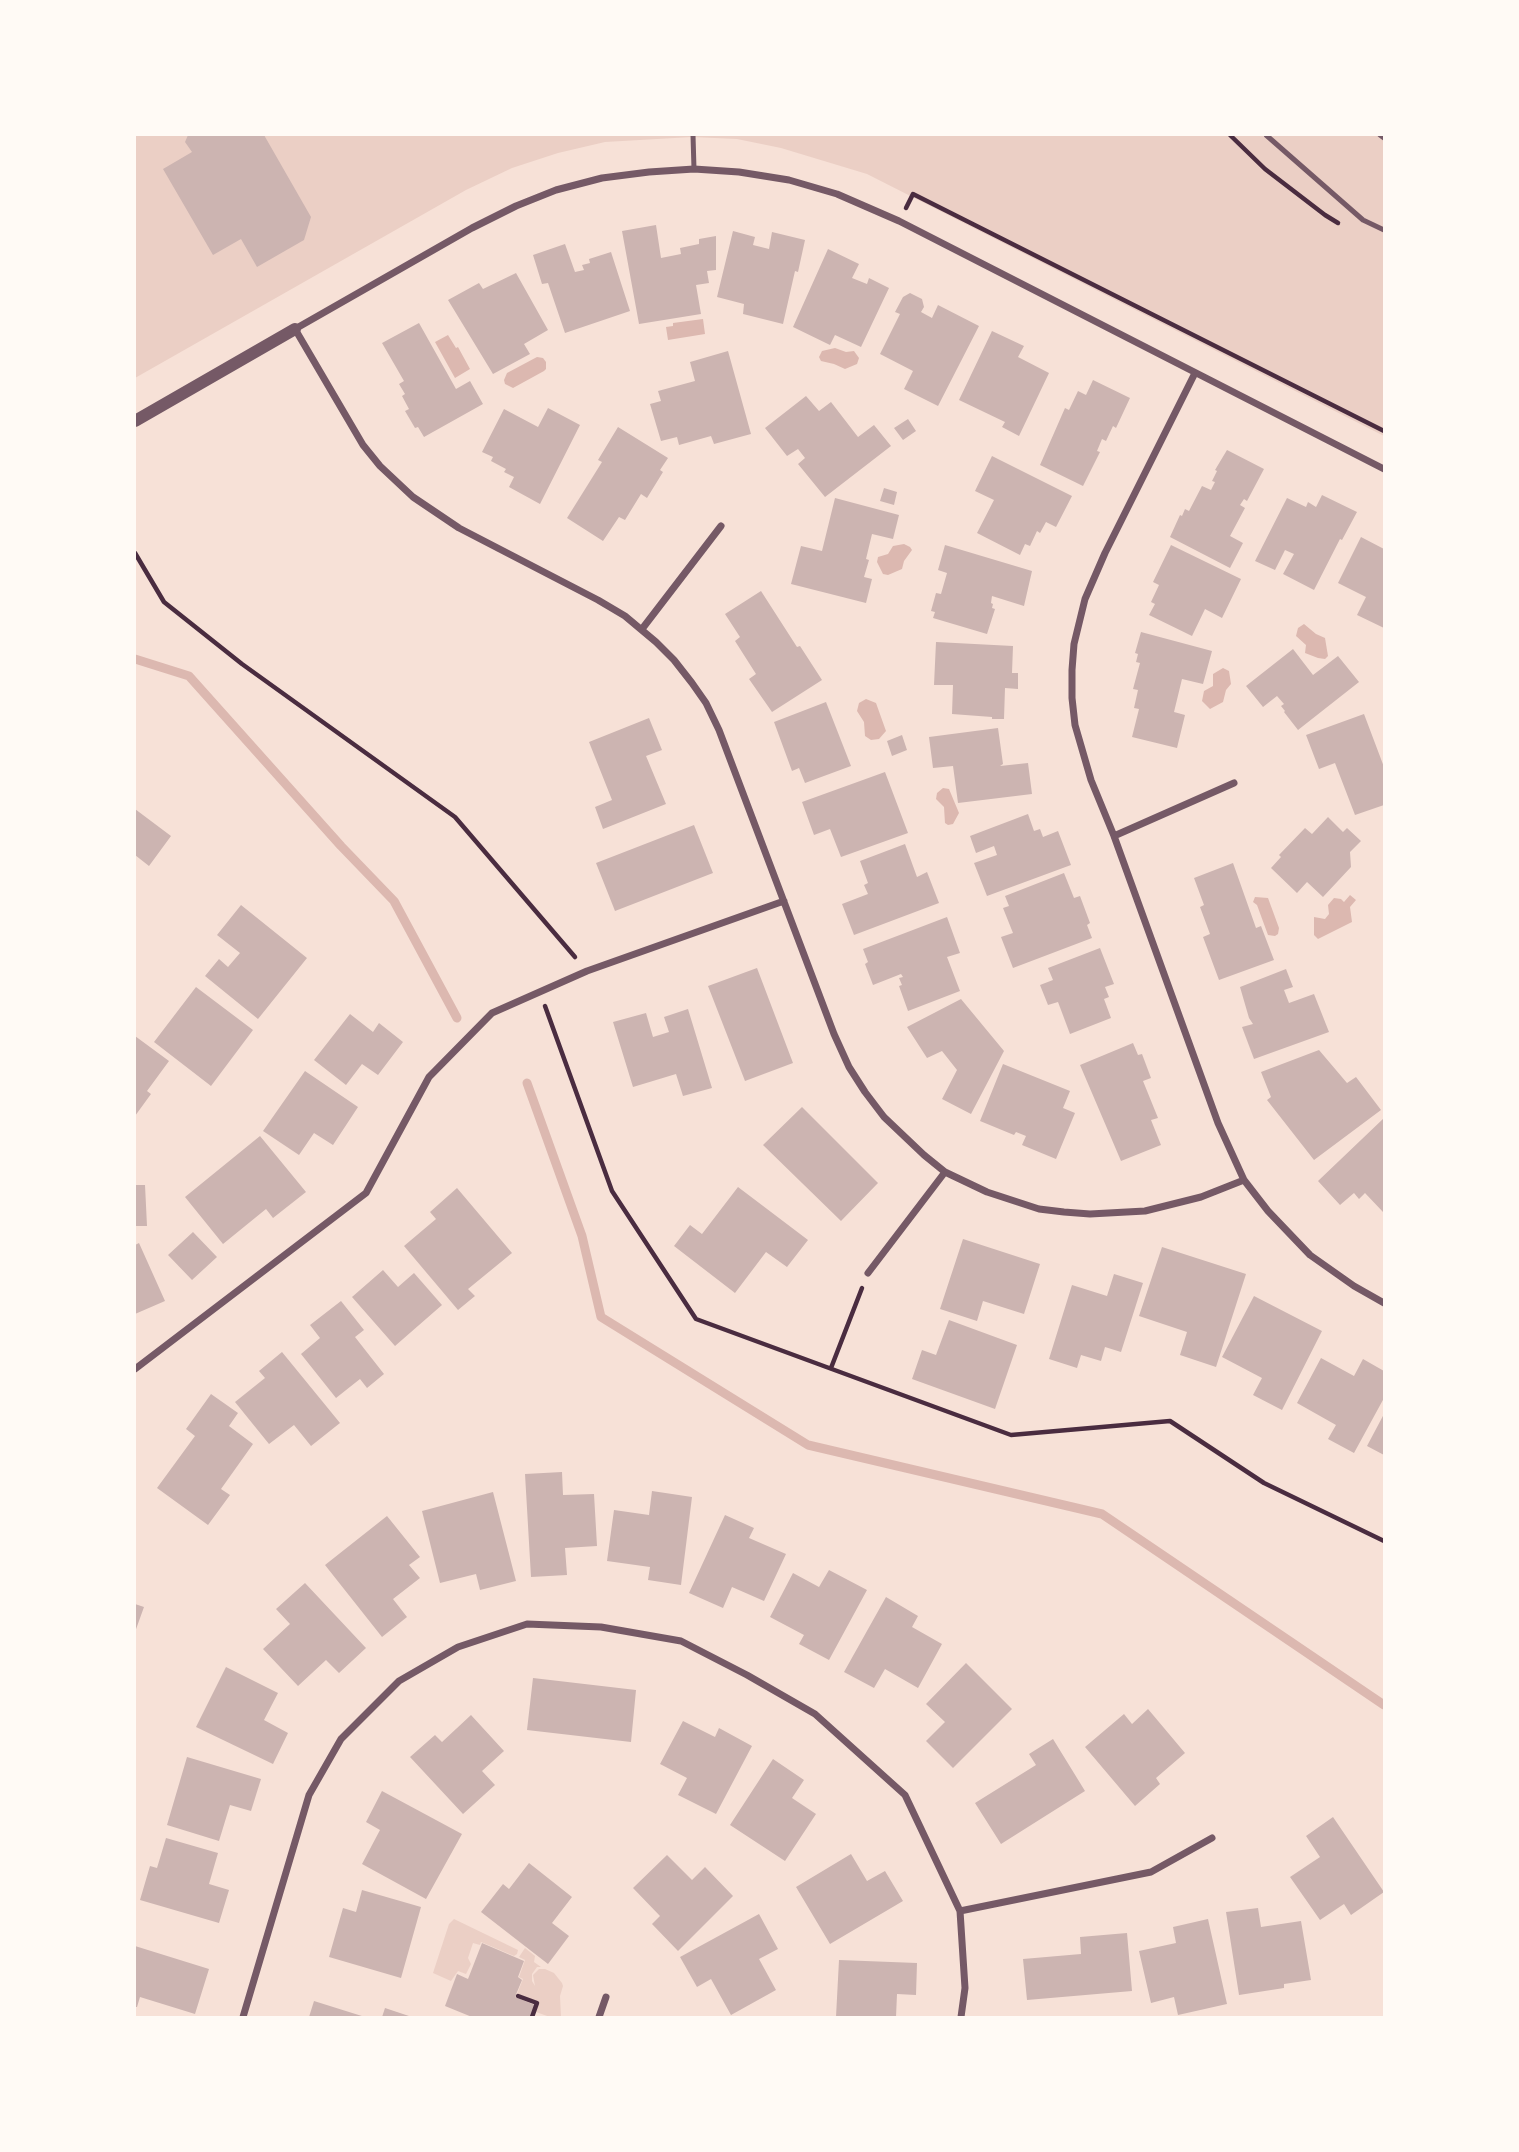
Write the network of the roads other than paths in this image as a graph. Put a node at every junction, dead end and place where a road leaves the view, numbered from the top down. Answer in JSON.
{"nodes":[{"id":1,"x":693,"y":135,"type":"edge"},
{"id":2,"x":1266,"y":135,"type":"edge"},
{"id":3,"x":1380,"y":135,"type":"edge"},
{"id":4,"x":1384,"y":138,"type":"edge"},
{"id":5,"x":694,"y":169,"type":"junction"},
{"id":6,"x":1384,"y":230,"type":"edge"},
{"id":7,"x":295,"y":329,"type":"junction"},
{"id":8,"x":1195,"y":373,"type":"junction"},
{"id":9,"x":135,"y":421,"type":"edge"},
{"id":10,"x":1384,"y":469,"type":"edge"},
{"id":11,"x":721,"y":526,"type":"dead end"},
{"id":12,"x":642,"y":629,"type":"junction"},
{"id":13,"x":1234,"y":783,"type":"dead end"},
{"id":14,"x":1114,"y":836,"type":"junction"},
{"id":15,"x":783,"y":901,"type":"junction"},
{"id":16,"x":944,"y":1172,"type":"junction"},
{"id":17,"x":1244,"y":1180,"type":"junction"},
{"id":18,"x":868,"y":1273,"type":"road end"},
{"id":19,"x":1384,"y":1303,"type":"edge"},
{"id":20,"x":135,"y":1369,"type":"edge"},
{"id":21,"x":1212,"y":1838,"type":"dead end"},
{"id":22,"x":960,"y":1911,"type":"junction"},
{"id":23,"x":606,"y":1997,"type":"dead end"},
{"id":24,"x":243,"y":2017,"type":"edge"},
{"id":25,"x":599,"y":2017,"type":"edge"},
{"id":26,"x":961,"y":2017,"type":"edge"}],
"edges":[{"from":1,"to":5,"type":"lane"},
{"from":2,"to":6,"type":"lane"},
{"from":3,"to":4,"type":"lane"},
{"from":5,"to":7,"type":"street"},
{"from":5,"to":8,"type":"street"},
{"from":7,"to":9,"type":"street"},
{"from":7,"to":12,"type":"street"},
{"from":8,"to":10,"type":"street"},
{"from":8,"to":14,"type":"street"},
{"from":11,"to":12,"type":"street"},
{"from":12,"to":15,"type":"street"},
{"from":13,"to":14,"type":"street"},
{"from":14,"to":17,"type":"street"},
{"from":15,"to":16,"type":"street"},
{"from":15,"to":20,"type":"street"},
{"from":16,"to":17,"type":"street"},
{"from":16,"to":18,"type":"street"},
{"from":17,"to":19,"type":"street"},
{"from":21,"to":22,"type":"street"},
{"from":22,"to":24,"type":"street"},
{"from":22,"to":26,"type":"street"},
{"from":23,"to":25,"type":"street"}]}
